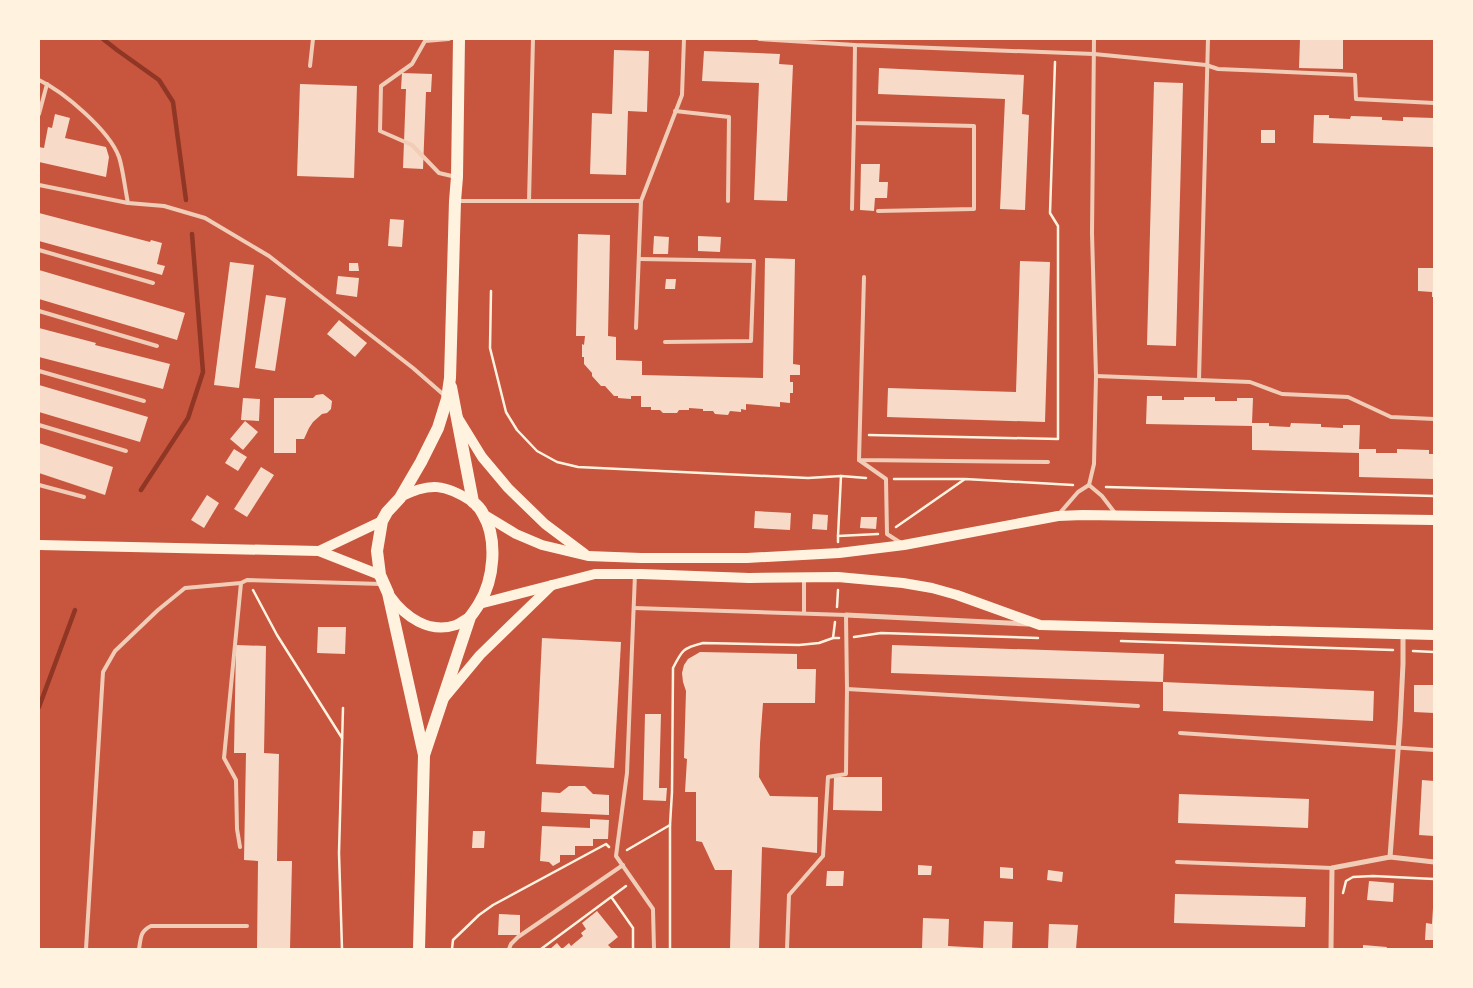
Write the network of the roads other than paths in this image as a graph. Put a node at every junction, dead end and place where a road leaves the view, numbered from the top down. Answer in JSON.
{"nodes":[{"id":1,"x":314,"y":39,"type":"edge"},
{"id":2,"x":449,"y":39,"type":"edge"},
{"id":3,"x":459,"y":39,"type":"edge"},
{"id":4,"x":533,"y":39,"type":"edge"},
{"id":5,"x":684,"y":39,"type":"edge"},
{"id":6,"x":759,"y":39,"type":"edge"},
{"id":7,"x":1094,"y":39,"type":"edge"},
{"id":8,"x":1208,"y":39,"type":"edge"},
{"id":9,"x":855,"y":45,"type":"junction"},
{"id":10,"x":1094,"y":54,"type":"junction"},
{"id":11,"x":1206,"y":65,"type":"junction"},
{"id":12,"x":310,"y":66,"type":"dead end"},
{"id":13,"x":39,"y":80,"type":"edge"},
{"id":14,"x":47,"y":84,"type":"junction"},
{"id":15,"x":1434,"y":103,"type":"edge"},
{"id":16,"x":675,"y":112,"type":"junction"},
{"id":17,"x":39,"y":114,"type":"edge"},
{"id":18,"x":854,"y":124,"type":"junction"},
{"id":19,"x":457,"y":177,"type":"junction"},
{"id":20,"x":39,"y":185,"type":"edge"},
{"id":21,"x":455,"y":201,"type":"junction"},
{"id":22,"x":529,"y":201,"type":"junction"},
{"id":23,"x":641,"y":201,"type":"junction"},
{"id":24,"x":728,"y":202,"type":"dead end"},
{"id":25,"x":128,"y":203,"type":"junction"},
{"id":26,"x":852,"y":209,"type":"dead end"},
{"id":27,"x":878,"y":211,"type":"dead end"},
{"id":28,"x":39,"y":250,"type":"edge"},
{"id":29,"x":639,"y":259,"type":"junction"},
{"id":30,"x":864,"y":277,"type":"dead end"},
{"id":31,"x":153,"y":283,"type":"dead end"},
{"id":32,"x":39,"y":311,"type":"edge"},
{"id":33,"x":636,"y":328,"type":"dead end"},
{"id":34,"x":665,"y":342,"type":"dead end"},
{"id":35,"x":157,"y":346,"type":"dead end"},
{"id":36,"x":39,"y":371,"type":"edge"},
{"id":37,"x":1096,"y":376,"type":"junction"},
{"id":38,"x":450,"y":378,"type":"junction"},
{"id":39,"x":1199,"y":380,"type":"junction"},
{"id":40,"x":447,"y":399,"type":"junction"},
{"id":41,"x":144,"y":401,"type":"dead end"},
{"id":42,"x":458,"y":417,"type":"junction"},
{"id":43,"x":1434,"y":419,"type":"edge"},
{"id":44,"x":39,"y":426,"type":"edge"},
{"id":45,"x":126,"y":451,"type":"dead end"},
{"id":46,"x":859,"y":460,"type":"junction"},
{"id":47,"x":1048,"y":462,"type":"dead end"},
{"id":48,"x":39,"y":485,"type":"edge"},
{"id":49,"x":1089,"y":485,"type":"junction"},
{"id":50,"x":84,"y":497,"type":"dead end"},
{"id":51,"x":400,"y":498,"type":"junction"},
{"id":52,"x":474,"y":502,"type":"junction"},
{"id":53,"x":484,"y":514,"type":"junction"},
{"id":54,"x":1058,"y":516,"type":"junction"},
{"id":55,"x":1117,"y":516,"type":"junction"},
{"id":56,"x":1434,"y":520,"type":"edge"},
{"id":57,"x":382,"y":522,"type":"junction"},
{"id":58,"x":39,"y":545,"type":"edge"},
{"id":59,"x":904,"y":545,"type":"junction"},
{"id":60,"x":319,"y":551,"type":"junction"},
{"id":61,"x":588,"y":556,"type":"junction"},
{"id":62,"x":641,"y":558,"type":"junction"},
{"id":63,"x":638,"y":574,"type":"junction"},
{"id":64,"x":804,"y":577,"type":"junction"},
{"id":65,"x":240,"y":583,"type":"junction"},
{"id":66,"x":384,"y":584,"type":"junction"},
{"id":67,"x":553,"y":584,"type":"junction"},
{"id":68,"x":479,"y":604,"type":"junction"},
{"id":69,"x":634,"y":608,"type":"junction"},
{"id":70,"x":804,"y":614,"type":"junction"},
{"id":71,"x":846,"y":615,"type":"junction"},
{"id":72,"x":470,"y":617,"type":"junction"},
{"id":73,"x":1040,"y":625,"type":"junction"},
{"id":74,"x":1404,"y":633,"type":"junction"},
{"id":75,"x":1434,"y":634,"type":"edge"},
{"id":76,"x":847,"y":689,"type":"junction"},
{"id":77,"x":441,"y":703,"type":"junction"},
{"id":78,"x":1138,"y":706,"type":"dead end"},
{"id":79,"x":1180,"y":733,"type":"dead end"},
{"id":80,"x":1397,"y":748,"type":"junction"},
{"id":81,"x":1434,"y":750,"type":"edge"},
{"id":82,"x":424,"y":755,"type":"junction"},
{"id":83,"x":240,"y":847,"type":"dead end"},
{"id":84,"x":1390,"y":857,"type":"junction"},
{"id":85,"x":1176,"y":862,"type":"dead end"},
{"id":86,"x":1434,"y":862,"type":"edge"},
{"id":87,"x":623,"y":865,"type":"junction"},
{"id":88,"x":1332,"y":868,"type":"junction"},
{"id":89,"x":247,"y":926,"type":"dead end"},
{"id":90,"x":86,"y":949,"type":"edge"},
{"id":91,"x":139,"y":949,"type":"edge"},
{"id":92,"x":418,"y":949,"type":"edge"},
{"id":93,"x":509,"y":949,"type":"edge"},
{"id":94,"x":654,"y":949,"type":"edge"},
{"id":95,"x":786,"y":949,"type":"edge"},
{"id":96,"x":1331,"y":949,"type":"edge"}],
"edges":[{"from":1,"to":12,"type":"lane"},
{"from":2,"to":19,"type":"lane"},
{"from":3,"to":19,"type":"main road"},
{"from":4,"to":22,"type":"lane"},
{"from":5,"to":16,"type":"lane"},
{"from":6,"to":9,"type":"lane"},
{"from":7,"to":10,"type":"lane"},
{"from":8,"to":11,"type":"lane"},
{"from":9,"to":10,"type":"lane"},
{"from":9,"to":18,"type":"lane"},
{"from":10,"to":11,"type":"lane"},
{"from":10,"to":37,"type":"lane"},
{"from":11,"to":15,"type":"lane"},
{"from":11,"to":39,"type":"lane"},
{"from":13,"to":14,"type":"lane"},
{"from":14,"to":17,"type":"lane"},
{"from":14,"to":25,"type":"lane"},
{"from":16,"to":23,"type":"lane"},
{"from":16,"to":24,"type":"lane"},
{"from":18,"to":26,"type":"lane"},
{"from":18,"to":27,"type":"lane"},
{"from":19,"to":21,"type":"main road"},
{"from":20,"to":25,"type":"lane"},
{"from":21,"to":22,"type":"lane"},
{"from":21,"to":38,"type":"main road"},
{"from":22,"to":23,"type":"lane"},
{"from":23,"to":29,"type":"lane"},
{"from":25,"to":40,"type":"lane"},
{"from":28,"to":31,"type":"lane"},
{"from":29,"to":33,"type":"lane"},
{"from":29,"to":34,"type":"lane"},
{"from":30,"to":46,"type":"lane"},
{"from":32,"to":35,"type":"lane"},
{"from":36,"to":41,"type":"lane"},
{"from":37,"to":39,"type":"lane"},
{"from":37,"to":49,"type":"lane"},
{"from":38,"to":40,"type":"main road"},
{"from":38,"to":42,"type":"main road"},
{"from":39,"to":43,"type":"lane"},
{"from":40,"to":51,"type":"main road"},
{"from":42,"to":52,"type":"main road"},
{"from":42,"to":61,"type":"main road"},
{"from":44,"to":45,"type":"lane"},
{"from":46,"to":47,"type":"lane"},
{"from":46,"to":59,"type":"lane"},
{"from":48,"to":50,"type":"lane"},
{"from":49,"to":54,"type":"lane"},
{"from":49,"to":55,"type":"lane"},
{"from":51,"to":52,"type":"main road"},
{"from":51,"to":57,"type":"main road"},
{"from":52,"to":53,"type":"main road"},
{"from":53,"to":61,"type":"main road"},
{"from":53,"to":68,"type":"main road"},
{"from":54,"to":55,"type":"main road"},
{"from":54,"to":59,"type":"main road"},
{"from":55,"to":56,"type":"main road"},
{"from":57,"to":60,"type":"main road"},
{"from":57,"to":66,"type":"main road"},
{"from":58,"to":60,"type":"main road"},
{"from":59,"to":62,"type":"main road"},
{"from":60,"to":66,"type":"main road"},
{"from":61,"to":62,"type":"main road"},
{"from":62,"to":63,"type":"main road"},
{"from":63,"to":64,"type":"main road"},
{"from":63,"to":67,"type":"main road"},
{"from":63,"to":69,"type":"lane"},
{"from":64,"to":70,"type":"lane"},
{"from":64,"to":73,"type":"main road"},
{"from":65,"to":66,"type":"lane"},
{"from":65,"to":83,"type":"lane"},
{"from":65,"to":90,"type":"lane"},
{"from":66,"to":72,"type":"main road"},
{"from":66,"to":82,"type":"main road"},
{"from":67,"to":68,"type":"main road"},
{"from":67,"to":77,"type":"main road"},
{"from":68,"to":72,"type":"main road"},
{"from":69,"to":70,"type":"lane"},
{"from":69,"to":87,"type":"lane"},
{"from":70,"to":71,"type":"lane"},
{"from":71,"to":73,"type":"street"},
{"from":71,"to":76,"type":"lane"},
{"from":72,"to":77,"type":"main road"},
{"from":73,"to":74,"type":"main road"},
{"from":74,"to":75,"type":"main road"},
{"from":74,"to":80,"type":"street"},
{"from":76,"to":78,"type":"lane"},
{"from":76,"to":95,"type":"lane"},
{"from":77,"to":82,"type":"main road"},
{"from":79,"to":80,"type":"lane"},
{"from":80,"to":81,"type":"lane"},
{"from":80,"to":84,"type":"street"},
{"from":82,"to":92,"type":"main road"},
{"from":84,"to":86,"type":"street"},
{"from":84,"to":88,"type":"street"},
{"from":85,"to":88,"type":"lane"},
{"from":87,"to":93,"type":"lane"},
{"from":87,"to":94,"type":"lane"},
{"from":88,"to":96,"type":"street"},
{"from":89,"to":91,"type":"lane"}]}
